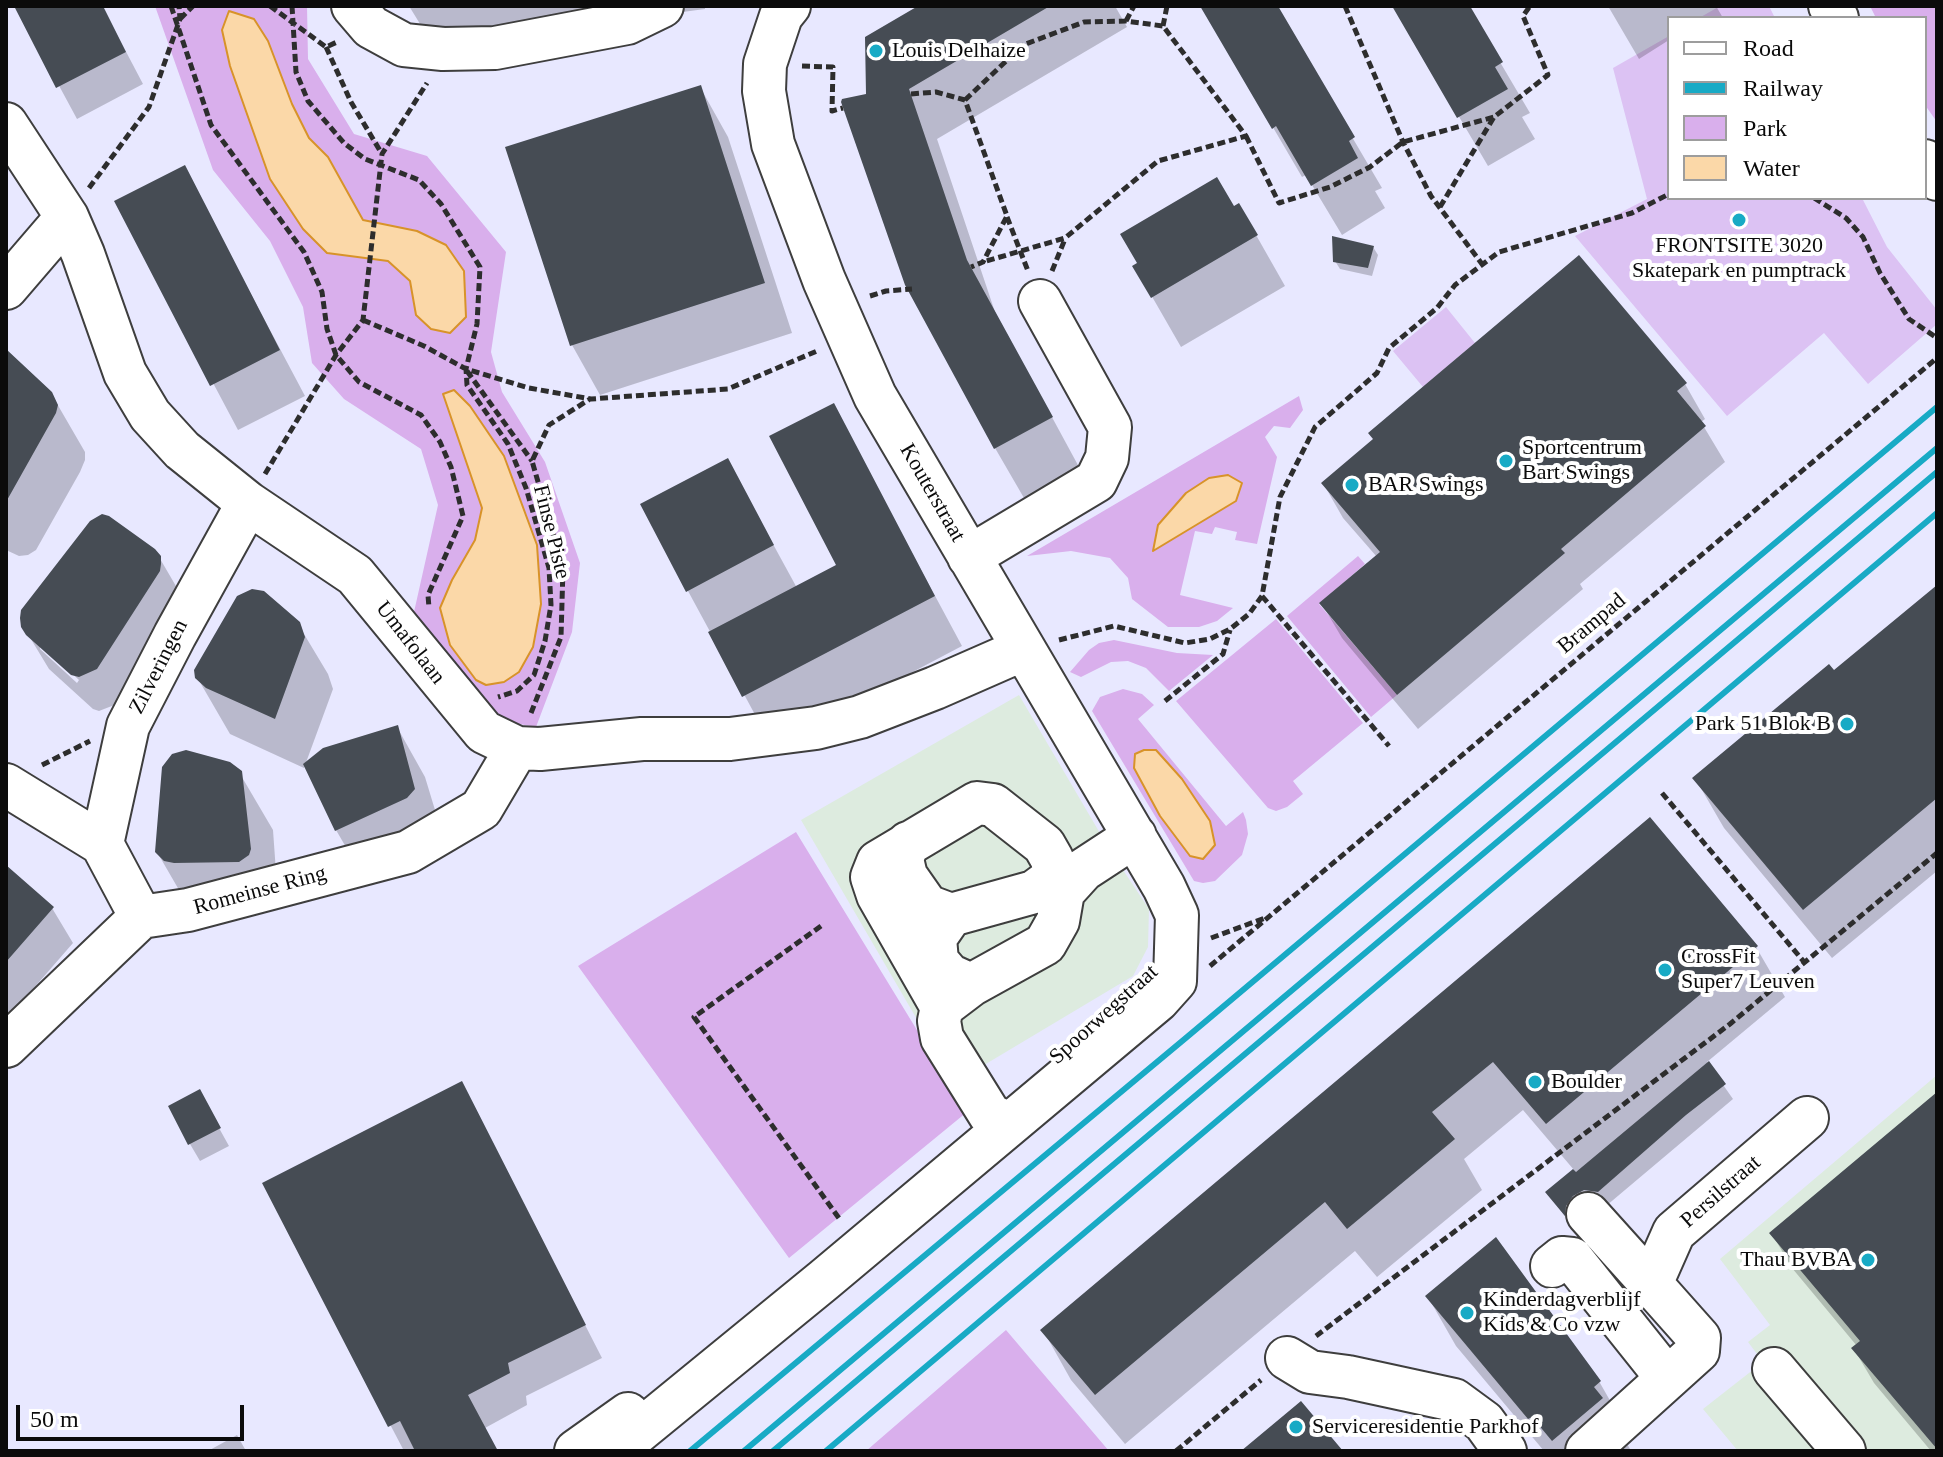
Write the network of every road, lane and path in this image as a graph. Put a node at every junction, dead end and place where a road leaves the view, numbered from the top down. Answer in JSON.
{"nodes":[{"id":1,"x":171,"y":6,"type":"edge"},
{"id":2,"x":179,"y":6,"type":"edge"},
{"id":3,"x":193,"y":6,"type":"edge"},
{"id":4,"x":270,"y":6,"type":"edge"},
{"id":5,"x":292,"y":6,"type":"edge"},
{"id":6,"x":662,"y":6,"type":"edge"},
{"id":7,"x":1134,"y":6,"type":"edge"},
{"id":8,"x":1167,"y":6,"type":"edge"},
{"id":9,"x":1345,"y":6,"type":"edge"},
{"id":10,"x":1530,"y":6,"type":"edge"},
{"id":11,"x":780,"y":9,"type":"edge"},
{"id":12,"x":362,"y":16,"type":"edge"},
{"id":13,"x":180,"y":19,"type":"junction"},
{"id":14,"x":1126,"y":21,"type":"junction"},
{"id":15,"x":293,"y":23,"type":"junction"},
{"id":16,"x":1163,"y":26,"type":"junction"},
{"id":17,"x":178,"y":27,"type":"junction"},
{"id":18,"x":326,"y":47,"type":"junction"},
{"id":19,"x":443,"y":49,"type":"junction"},
{"id":20,"x":765,"y":64,"type":"junction"},
{"id":21,"x":911,"y":94,"type":"dead end"},
{"id":22,"x":965,"y":100,"type":"junction"},
{"id":23,"x":843,"y":108,"type":"dead end"},
{"id":24,"x":1494,"y":117,"type":"junction"},
{"id":25,"x":6,"y":124,"type":"edge"},
{"id":26,"x":1246,"y":136,"type":"junction"},
{"id":27,"x":1403,"y":142,"type":"junction"},
{"id":28,"x":382,"y":154,"type":"junction"},
{"id":29,"x":381,"y":165,"type":"junction"},
{"id":30,"x":1667,"y":195,"type":"edge"},
{"id":31,"x":1817,"y":200,"type":"edge"},
{"id":32,"x":1440,"y":207,"type":"junction"},
{"id":33,"x":1007,"y":216,"type":"junction"},
{"id":34,"x":67,"y":217,"type":"junction"},
{"id":35,"x":1020,"y":251,"type":"junction"},
{"id":36,"x":983,"y":262,"type":"junction"},
{"id":37,"x":1482,"y":264,"type":"junction"},
{"id":38,"x":971,"y":267,"type":"dead end"},
{"id":39,"x":6,"y":288,"type":"edge"},
{"id":40,"x":1040,"y":301,"type":"joint"},
{"id":41,"x":363,"y":320,"type":"junction"},
{"id":42,"x":848,"y":338,"type":"junction"},
{"id":43,"x":1937,"y":338,"type":"edge"},
{"id":44,"x":336,"y":355,"type":"junction"},
{"id":45,"x":1937,"y":358,"type":"edge"},
{"id":46,"x":466,"y":369,"type":"junction"},
{"id":47,"x":591,"y":399,"type":"junction"},
{"id":48,"x":532,"y":461,"type":"junction"},
{"id":49,"x":248,"y":503,"type":"junction"},
{"id":50,"x":969,"y":557,"type":"junction"},
{"id":51,"x":1262,"y":596,"type":"junction"},
{"id":52,"x":429,"y":610,"type":"dead end"},
{"id":53,"x":1230,"y":629,"type":"junction"},
{"id":54,"x":1024,"y":649,"type":"junction"},
{"id":55,"x":488,"y":695,"type":"dead end"},
{"id":56,"x":1165,"y":701,"type":"dead end"},
{"id":57,"x":128,"y":726,"type":"junction"},
{"id":58,"x":1389,"y":746,"type":"dead end"},
{"id":59,"x":517,"y":748,"type":"junction"},
{"id":60,"x":6,"y":785,"type":"edge"},
{"id":61,"x":1662,"y":793,"type":"dead end"},
{"id":62,"x":1135,"y":836,"type":"junction"},
{"id":63,"x":908,"y":843,"type":"junction"},
{"id":64,"x":102,"y":844,"type":"junction"},
{"id":65,"x":1937,"y":853,"type":"edge"},
{"id":66,"x":951,"y":915,"type":"junction"},
{"id":67,"x":1269,"y":916,"type":"junction"},
{"id":68,"x":141,"y":917,"type":"junction"},
{"id":69,"x":821,"y":926,"type":"dead end"},
{"id":70,"x":1199,"y":949,"type":"junction"},
{"id":71,"x":1805,"y":963,"type":"junction"},
{"id":72,"x":956,"y":996,"type":"junction"},
{"id":73,"x":6,"y":1046,"type":"edge"},
{"id":74,"x":1807,"y":1118,"type":"dead end"},
{"id":75,"x":999,"y":1119,"type":"junction"},
{"id":76,"x":1588,"y":1214,"type":"dead end"},
{"id":77,"x":849,"y":1232,"type":"junction"},
{"id":78,"x":1552,"y":1266,"type":"dead end"},
{"id":79,"x":1651,"y":1284,"type":"junction"},
{"id":80,"x":1287,"y":1358,"type":"junction"},
{"id":81,"x":1774,"y":1369,"type":"dead end"},
{"id":82,"x":1667,"y":1378,"type":"junction"},
{"id":83,"x":576,"y":1451,"type":"edge"},
{"id":84,"x":611,"y":1451,"type":"edge"},
{"id":85,"x":1176,"y":1451,"type":"edge"},
{"id":86,"x":1505,"y":1451,"type":"edge"},
{"id":87,"x":1587,"y":1451,"type":"edge"},
{"id":88,"x":1844,"y":1451,"type":"edge"}],
"edges":[{"from":1,"to":17,"type":"path"},
{"from":2,"to":13,"type":"path"},
{"from":3,"to":13,"type":"path"},
{"from":4,"to":15,"type":"path"},
{"from":5,"to":15,"type":"path"},
{"from":6,"to":19,"type":"street"},
{"from":7,"to":14,"type":"path"},
{"from":8,"to":16,"type":"path"},
{"from":9,"to":27,"type":"path"},
{"from":10,"to":24,"type":"path"},
{"from":11,"to":20,"type":"street","name":"Kouterstraat"},
{"from":12,"to":18,"type":"path"},
{"from":12,"to":19,"type":"street"},
{"from":13,"to":17,"type":"path"},
{"from":14,"to":16,"type":"path"},
{"from":14,"to":22,"type":"path"},
{"from":15,"to":18,"type":"path"},
{"from":15,"to":29,"type":"path"},
{"from":16,"to":26,"type":"path"},
{"from":17,"to":34,"type":"path"},
{"from":17,"to":44,"type":"path"},
{"from":18,"to":28,"type":"path"},
{"from":19,"to":28,"type":"path"},
{"from":20,"to":23,"type":"path"},
{"from":20,"to":42,"type":"street","name":"Kouterstraat"},
{"from":21,"to":22,"type":"path"},
{"from":22,"to":33,"type":"path"},
{"from":24,"to":27,"type":"path"},
{"from":24,"to":32,"type":"path"},
{"from":25,"to":34,"type":"street","name":"Umafolaan"},
{"from":26,"to":27,"type":"path"},
{"from":26,"to":35,"type":"path"},
{"from":27,"to":32,"type":"path"},
{"from":28,"to":29,"type":"path"},
{"from":29,"to":41,"type":"path"},
{"from":29,"to":46,"type":"path"},
{"from":30,"to":37,"type":"path"},
{"from":31,"to":43,"type":"path"},
{"from":32,"to":37,"type":"path"},
{"from":33,"to":35,"type":"path"},
{"from":33,"to":36,"type":"path"},
{"from":34,"to":39,"type":"street"},
{"from":34,"to":49,"type":"street","name":"Umafolaan"},
{"from":35,"to":36,"type":"path"},
{"from":35,"to":40,"type":"path"},
{"from":36,"to":38,"type":"path"},
{"from":37,"to":51,"type":"path"},
{"from":40,"to":50,"type":"street"},
{"from":41,"to":44,"type":"path"},
{"from":41,"to":46,"type":"path"},
{"from":42,"to":47,"type":"path"},
{"from":42,"to":50,"type":"street","name":"Kouterstraat"},
{"from":44,"to":49,"type":"path"},
{"from":44,"to":52,"type":"path"},
{"from":45,"to":67,"type":"path","name":"Brampad"},
{"from":46,"to":47,"type":"path"},
{"from":46,"to":48,"type":"path"},
{"from":46,"to":55,"type":"path","name":"Finse Piste"},
{"from":47,"to":48,"type":"path"},
{"from":48,"to":59,"type":"path"},
{"from":49,"to":57,"type":"street","name":"Zilveringen"},
{"from":49,"to":59,"type":"street","name":"Umafolaan"},
{"from":50,"to":54,"type":"street","name":"Kouterstraat"},
{"from":51,"to":53,"type":"path"},
{"from":51,"to":58,"type":"path"},
{"from":53,"to":54,"type":"path"},
{"from":53,"to":56,"type":"path"},
{"from":54,"to":59,"type":"street","name":"Umafolaan"},
{"from":54,"to":62,"type":"street","name":"Kouterstraat"},
{"from":57,"to":60,"type":"path"},
{"from":57,"to":64,"type":"street","name":"Zilveringen"},
{"from":59,"to":68,"type":"street","name":"Romeinse Ring"},
{"from":60,"to":64,"type":"street"},
{"from":61,"to":71,"type":"path"},
{"from":62,"to":70,"type":"street","name":"Kouterstraat"},
{"from":62,"to":72,"type":"street"},
{"from":63,"to":66,"type":"street"},
{"from":63,"to":66,"type":"street"},
{"from":63,"to":72,"type":"street"},
{"from":64,"to":68,"type":"street"},
{"from":65,"to":71,"type":"path"},
{"from":66,"to":72,"type":"street"},
{"from":67,"to":70,"type":"path","name":"Brampad"},
{"from":67,"to":70,"type":"path","name":"Brampad"},
{"from":68,"to":73,"type":"street"},
{"from":69,"to":77,"type":"path"},
{"from":70,"to":75,"type":"street","name":"Spoorwegstraat"},
{"from":71,"to":80,"type":"path"},
{"from":72,"to":75,"type":"street"},
{"from":74,"to":79,"type":"street","name":"Persilstraat"},
{"from":75,"to":77,"type":"street","name":"Spoorwegstraat"},
{"from":75,"to":84,"type":"street","name":"Spoorwegstraat"},
{"from":76,"to":79,"type":"street"},
{"from":77,"to":83,"type":"street","name":"Spoorwegstraat"},
{"from":78,"to":82,"type":"street"},
{"from":79,"to":82,"type":"street"},
{"from":80,"to":85,"type":"path"},
{"from":80,"to":86,"type":"street"},
{"from":81,"to":88,"type":"street"},
{"from":82,"to":87,"type":"street"}]}
